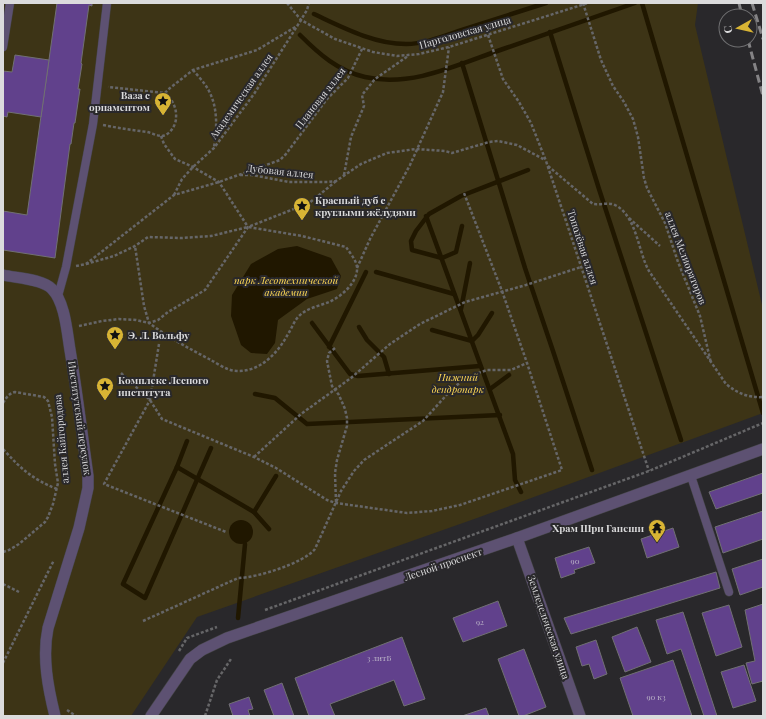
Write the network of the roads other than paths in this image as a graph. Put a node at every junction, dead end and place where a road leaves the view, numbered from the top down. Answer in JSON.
{"nodes":[{"id":1,"x":10,"y":3,"type":"edge"},
{"id":2,"x":107,"y":3,"type":"edge"},
{"id":3,"x":3,"y":47,"type":"edge"},
{"id":4,"x":3,"y":275,"type":"edge"},
{"id":5,"x":58,"y":296,"type":"junction"},
{"id":6,"x":763,"y":449,"type":"edge"},
{"id":7,"x":691,"y":476,"type":"junction"},
{"id":8,"x":517,"y":538,"type":"junction"},
{"id":9,"x":729,"y":592,"type":"dead end"},
{"id":10,"x":55,"y":716,"type":"edge"},
{"id":11,"x":151,"y":716,"type":"edge"},
{"id":12,"x":580,"y":716,"type":"edge"}],
"edges":[{"from":1,"to":3,"type":"lane"},
{"from":2,"to":5,"type":"lane"},
{"from":4,"to":5,"type":"street"},
{"from":5,"to":10,"type":"street","name":"Институтский переулок"},
{"from":6,"to":7,"type":"street","name":"Лесной проспект"},
{"from":7,"to":8,"type":"street","name":"Лесной проспект"},
{"from":7,"to":9,"type":"lane"},
{"from":8,"to":11,"type":"street","name":"Лесной проспект"},
{"from":8,"to":12,"type":"street","name":"Земледельческая улица"}]}
